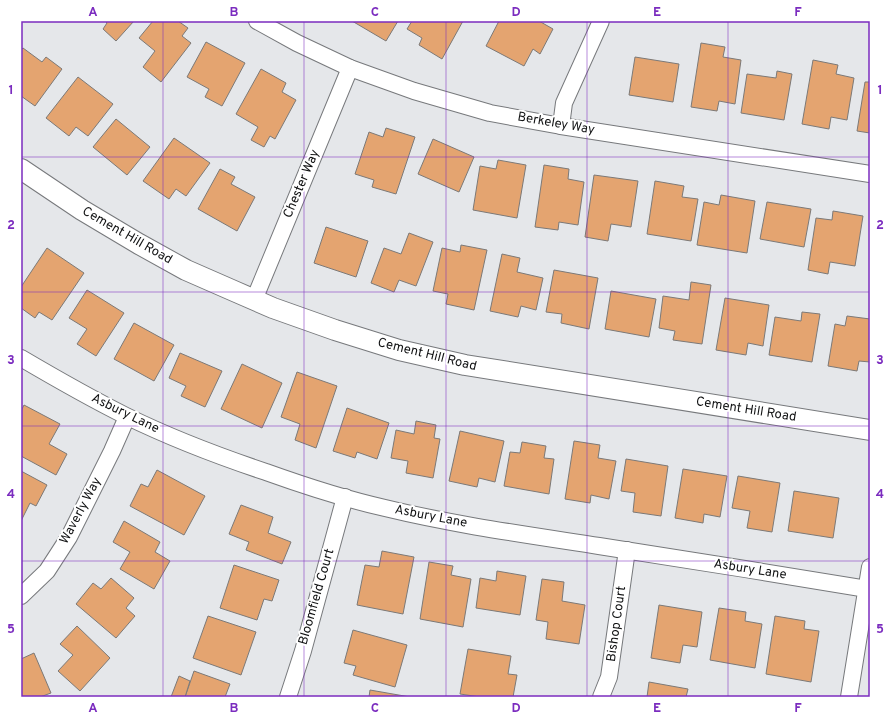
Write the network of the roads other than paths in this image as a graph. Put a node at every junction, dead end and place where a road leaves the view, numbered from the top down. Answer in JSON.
{"nodes":[{"id":1,"x":257,"y":21,"type":"edge"},
{"id":2,"x":601,"y":21,"type":"edge"},
{"id":3,"x":350,"y":68,"type":"junction"},
{"id":4,"x":561,"y":126,"type":"junction"},
{"id":5,"x":21,"y":169,"type":"edge"},
{"id":6,"x":870,"y":174,"type":"edge"},
{"id":7,"x":254,"y":300,"type":"junction"},
{"id":8,"x":21,"y":358,"type":"edge"},
{"id":9,"x":127,"y":416,"type":"junction"},
{"id":10,"x":870,"y":430,"type":"edge"},
{"id":11,"x":345,"y":497,"type":"junction"},
{"id":12,"x":627,"y":550,"type":"junction"},
{"id":13,"x":870,"y":568,"type":"edge"},
{"id":14,"x":867,"y":588,"type":"junction"},
{"id":15,"x":21,"y":596,"type":"edge"},
{"id":16,"x":288,"y":697,"type":"edge"},
{"id":17,"x":601,"y":697,"type":"edge"},
{"id":18,"x":850,"y":697,"type":"edge"}],
"edges":[{"from":1,"to":3,"type":"street","name":"Berkeley Way"},
{"from":2,"to":4,"type":"street"},
{"from":3,"to":4,"type":"street","name":"Berkeley Way"},
{"from":3,"to":7,"type":"street","name":"Chester Way"},
{"from":4,"to":6,"type":"street","name":"Berkeley Way"},
{"from":5,"to":7,"type":"street","name":"Cement Hill Road"},
{"from":7,"to":10,"type":"street","name":"Cement Hill Road"},
{"from":8,"to":9,"type":"street","name":"Asbury Lane"},
{"from":9,"to":11,"type":"street","name":"Asbury Lane"},
{"from":9,"to":15,"type":"street","name":"Waverly Way"},
{"from":11,"to":12,"type":"street","name":"Asbury Lane"},
{"from":11,"to":16,"type":"street","name":"Bloomfield Court"},
{"from":12,"to":14,"type":"street","name":"Asbury Lane"},
{"from":12,"to":17,"type":"street","name":"Bishop Court"},
{"from":13,"to":14,"type":"street"},
{"from":14,"to":18,"type":"street"}]}
